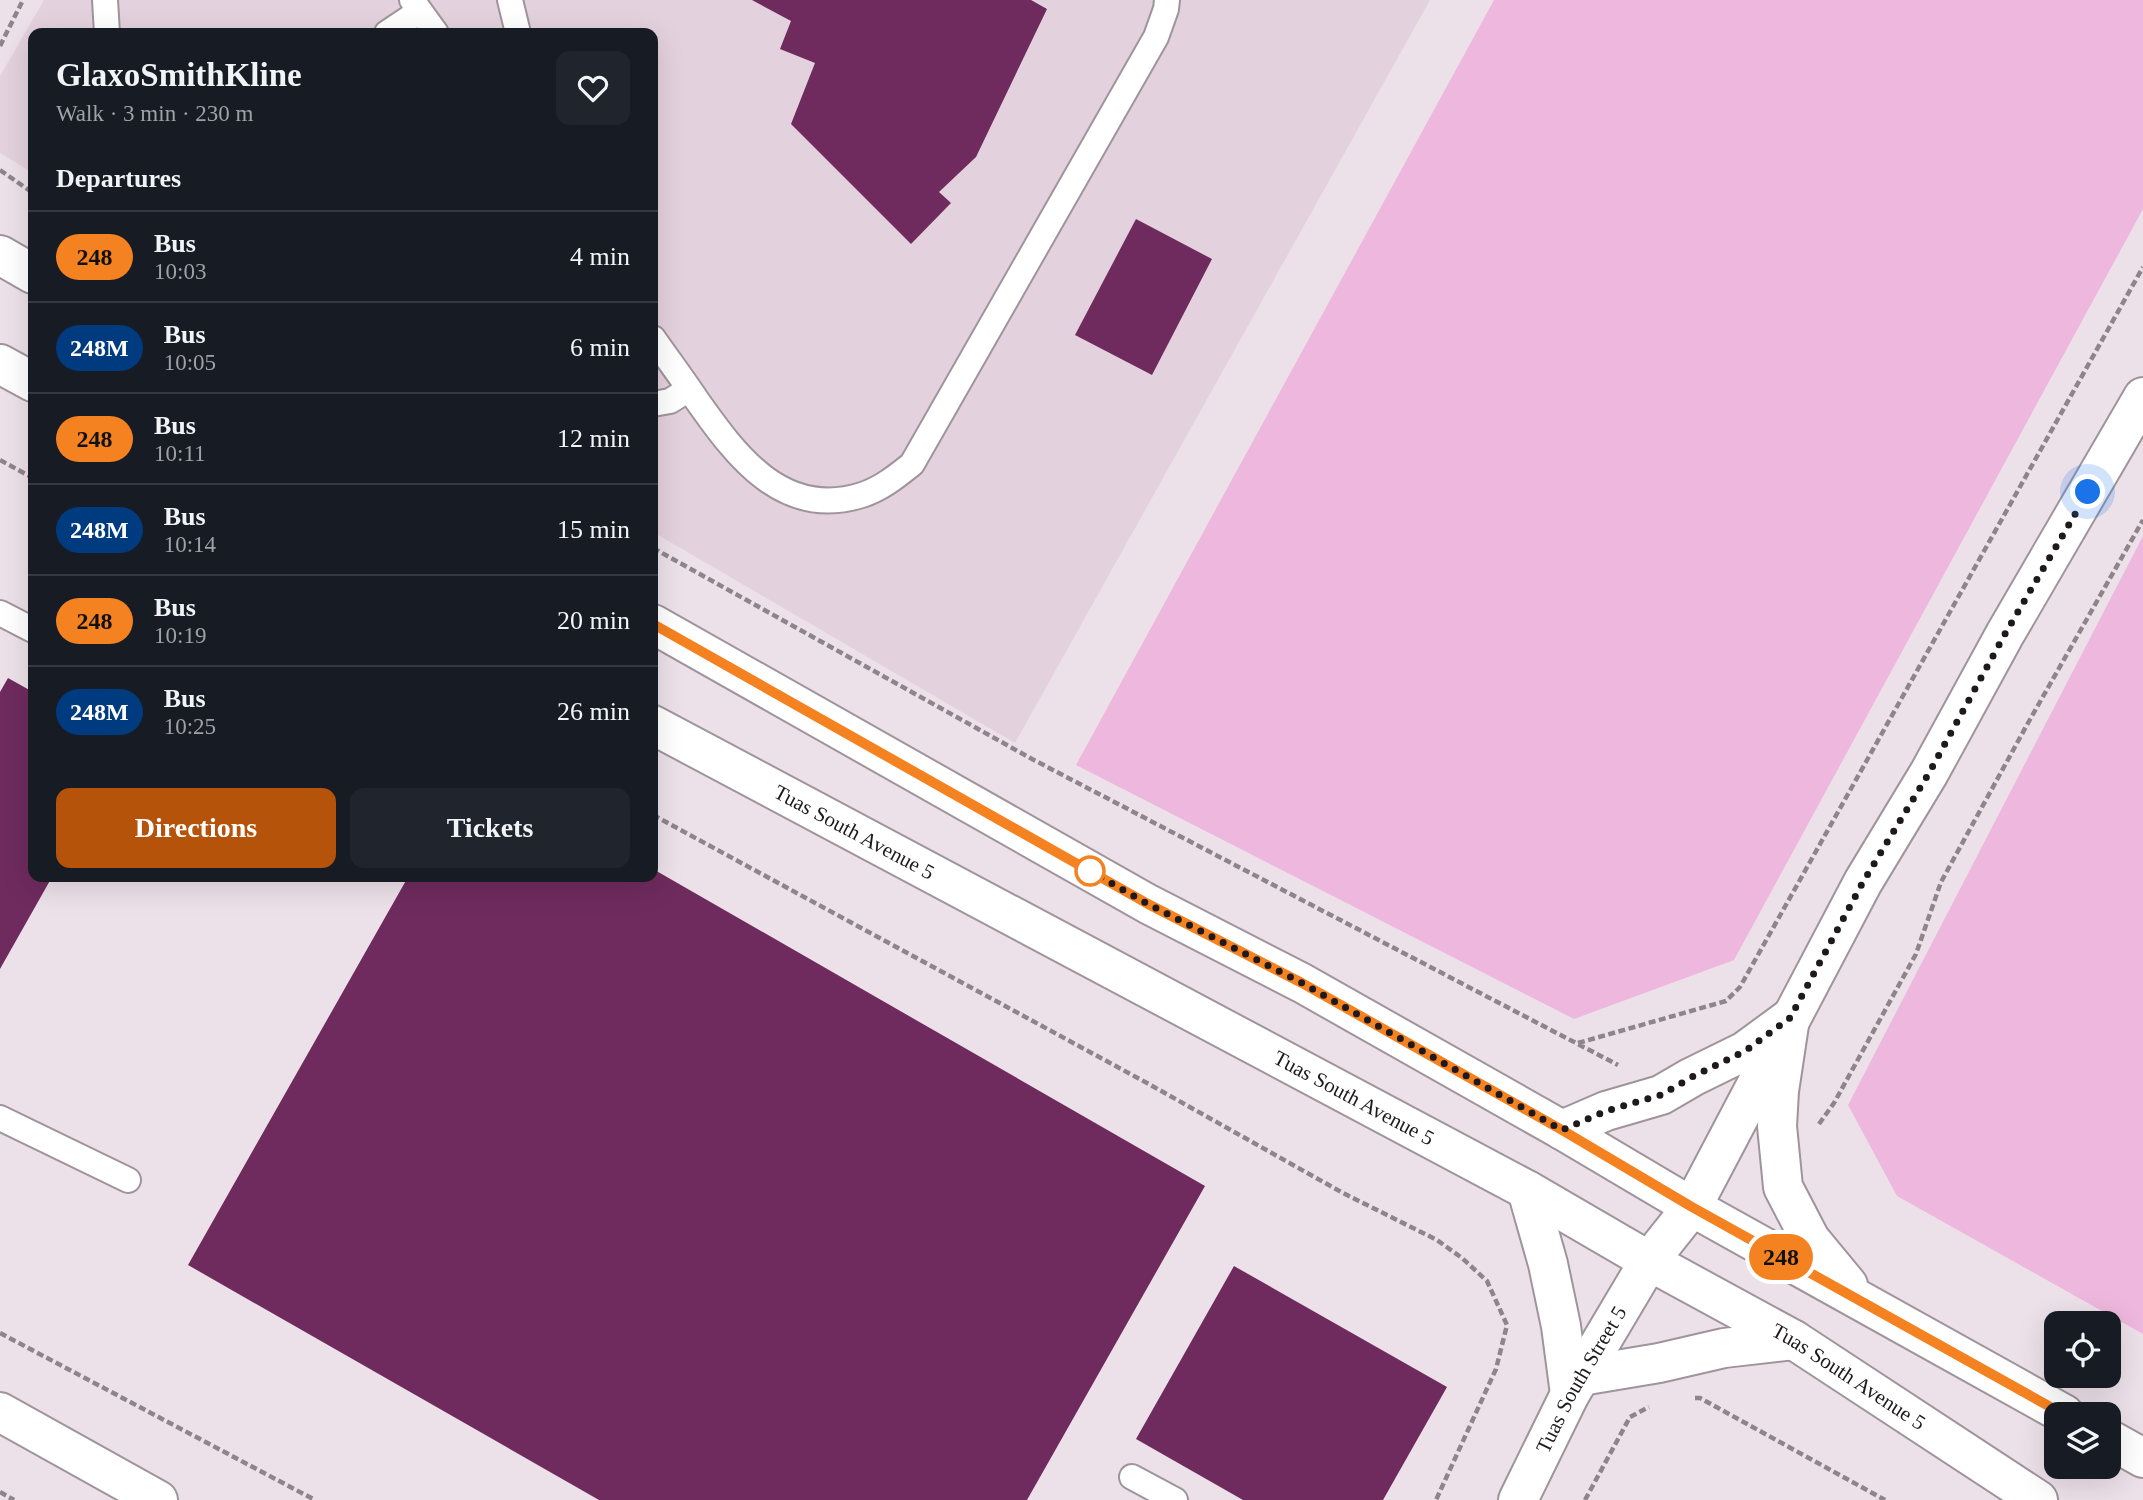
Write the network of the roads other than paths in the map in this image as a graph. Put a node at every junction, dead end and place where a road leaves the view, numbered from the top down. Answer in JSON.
{"nodes":[{"id":1,"x":105,"y":0,"type":"edge"},
{"id":2,"x":510,"y":0,"type":"edge"},
{"id":3,"x":1167,"y":0,"type":"edge"},
{"id":4,"x":416,"y":5,"type":"edge"},
{"id":5,"x":107,"y":28,"type":"edge"},
{"id":6,"x":392,"y":28,"type":"edge"},
{"id":7,"x":432,"y":28,"type":"edge"},
{"id":8,"x":517,"y":28,"type":"edge"},
{"id":9,"x":658,"y":345,"type":"edge"},
{"id":10,"x":0,"y":364,"type":"edge"},
{"id":11,"x":28,"y":379,"type":"edge"},
{"id":12,"x":689,"y":389,"type":"junction"},
{"id":13,"x":2143,"y":397,"type":"edge"},
{"id":14,"x":658,"y":403,"type":"edge"},
{"id":15,"x":0,"y":613,"type":"edge"},
{"id":16,"x":658,"y":627,"type":"edge"},
{"id":17,"x":28,"y":628,"type":"edge"},
{"id":18,"x":658,"y":728,"type":"edge"},
{"id":19,"x":1790,"y":1018,"type":"junction"},
{"id":20,"x":0,"y":1118,"type":"edge"},
{"id":21,"x":1562,"y":1130,"type":"junction"},
{"id":22,"x":128,"y":1180,"type":"dead end"},
{"id":23,"x":1527,"y":1190,"type":"junction"},
{"id":24,"x":1692,"y":1207,"type":"junction"},
{"id":25,"x":1649,"y":1261,"type":"junction"},
{"id":26,"x":1861,"y":1301,"type":"junction"},
{"id":27,"x":1794,"y":1340,"type":"junction"},
{"id":28,"x":1575,"y":1385,"type":"junction"},
{"id":29,"x":2044,"y":1403,"type":"edge"},
{"id":30,"x":0,"y":1412,"type":"edge"},
{"id":31,"x":2121,"y":1446,"type":"edge"},
{"id":32,"x":2143,"y":1458,"type":"edge"},
{"id":33,"x":1132,"y":1477,"type":"dead end"},
{"id":34,"x":136,"y":1495,"type":"edge"},
{"id":35,"x":1175,"y":1500,"type":"edge"},
{"id":36,"x":1518,"y":1500,"type":"edge"},
{"id":37,"x":2038,"y":1500,"type":"edge"}],
"edges":[{"from":1,"to":5,"type":"lane"},
{"from":2,"to":8,"type":"lane"},
{"from":3,"to":12,"type":"lane"},
{"from":4,"to":6,"type":"lane"},
{"from":4,"to":7,"type":"lane"},
{"from":9,"to":12,"type":"lane"},
{"from":10,"to":11,"type":"main road"},
{"from":12,"to":14,"type":"lane"},
{"from":13,"to":19,"type":"main road","name":"Tuas South Street 5"},
{"from":15,"to":17,"type":"lane"},
{"from":16,"to":21,"type":"main road"},
{"from":18,"to":23,"type":"main road","name":"Tuas South Avenue 5"},
{"from":19,"to":21,"type":"main road"},
{"from":19,"to":24,"type":"main road","name":"Tuas South Street 5"},
{"from":19,"to":26,"type":"main road"},
{"from":20,"to":22,"type":"lane"},
{"from":21,"to":24,"type":"main road"},
{"from":23,"to":25,"type":"main road","name":"Tuas South Avenue 5"},
{"from":23,"to":28,"type":"main road"},
{"from":24,"to":25,"type":"main road","name":"Tuas South Street 5"},
{"from":24,"to":26,"type":"main road"},
{"from":25,"to":27,"type":"main road","name":"Tuas South Avenue 5"},
{"from":25,"to":28,"type":"main road","name":"Tuas South Street 5"},
{"from":26,"to":29,"type":"main road"},
{"from":27,"to":28,"type":"main road"},
{"from":27,"to":37,"type":"main road","name":"Tuas South Avenue 5"},
{"from":28,"to":36,"type":"main road","name":"Tuas South Street 5"},
{"from":30,"to":34,"type":"main road"},
{"from":31,"to":32,"type":"main road"},
{"from":33,"to":35,"type":"lane"}]}
